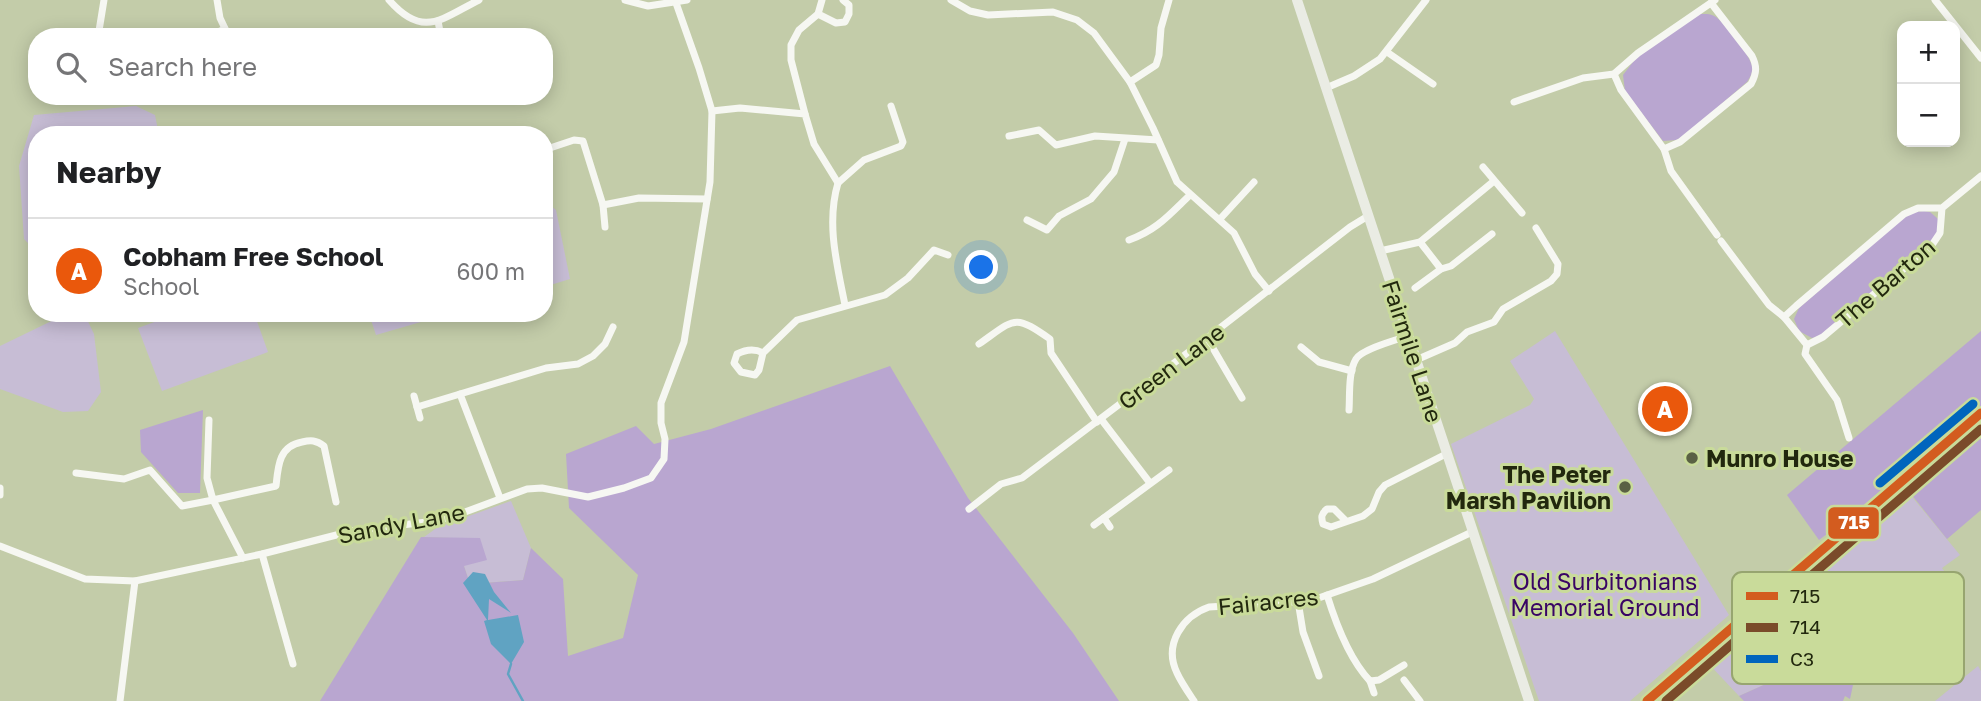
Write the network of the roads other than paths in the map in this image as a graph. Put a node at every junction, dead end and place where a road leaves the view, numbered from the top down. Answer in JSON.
{"nodes":[{"id":1,"x":104,"y":0,"type":"edge"},
{"id":2,"x":217,"y":0,"type":"edge"},
{"id":3,"x":389,"y":0,"type":"edge"},
{"id":4,"x":480,"y":0,"type":"edge"},
{"id":5,"x":625,"y":0,"type":"edge"},
{"id":6,"x":687,"y":0,"type":"edge"},
{"id":7,"x":822,"y":0,"type":"edge"},
{"id":8,"x":843,"y":0,"type":"edge"},
{"id":9,"x":951,"y":0,"type":"edge"},
{"id":10,"x":1169,"y":0,"type":"edge"},
{"id":11,"x":1297,"y":0,"type":"edge"},
{"id":12,"x":1426,"y":0,"type":"edge"},
{"id":13,"x":1935,"y":0,"type":"edge"},
{"id":14,"x":1713,"y":2,"type":"edge"},
{"id":15,"x":676,"y":3,"type":"junction"},
{"id":16,"x":818,"y":14,"type":"junction"},
{"id":17,"x":438,"y":21,"type":"junction"},
{"id":18,"x":99,"y":28,"type":"edge"},
{"id":19,"x":225,"y":28,"type":"edge"},
{"id":20,"x":439,"y":28,"type":"edge"},
{"id":21,"x":1387,"y":52,"type":"junction"},
{"id":22,"x":1981,"y":58,"type":"edge"},
{"id":23,"x":1614,"y":74,"type":"junction"},
{"id":24,"x":1130,"y":82,"type":"junction"},
{"id":25,"x":1433,"y":84,"type":"dead end"},
{"id":26,"x":1326,"y":88,"type":"junction"},
{"id":27,"x":1514,"y":102,"type":"dead end"},
{"id":28,"x":891,"y":106,"type":"dead end"},
{"id":29,"x":712,"y":111,"type":"junction"},
{"id":30,"x":804,"y":114,"type":"junction"},
{"id":31,"x":1009,"y":136,"type":"dead end"},
{"id":32,"x":1125,"y":139,"type":"junction"},
{"id":33,"x":1158,"y":140,"type":"junction"},
{"id":34,"x":553,"y":147,"type":"edge"},
{"id":35,"x":1664,"y":149,"type":"junction"},
{"id":36,"x":1483,"y":167,"type":"dead end"},
{"id":37,"x":1981,"y":176,"type":"edge"},
{"id":38,"x":1494,"y":181,"type":"junction"},
{"id":39,"x":1254,"y":182,"type":"dead end"},
{"id":40,"x":838,"y":183,"type":"junction"},
{"id":41,"x":1190,"y":195,"type":"junction"},
{"id":42,"x":707,"y":199,"type":"junction"},
{"id":43,"x":603,"y":205,"type":"junction"},
{"id":44,"x":1942,"y":208,"type":"junction"},
{"id":45,"x":1522,"y":213,"type":"dead end"},
{"id":46,"x":1368,"y":216,"type":"junction"},
{"id":47,"x":1220,"y":219,"type":"junction"},
{"id":48,"x":1027,"y":220,"type":"dead end"},
{"id":49,"x":605,"y":228,"type":"dead end"},
{"id":50,"x":1536,"y":228,"type":"dead end"},
{"id":51,"x":1492,"y":234,"type":"dead end"},
{"id":52,"x":1129,"y":240,"type":"dead end"},
{"id":53,"x":1420,"y":242,"type":"junction"},
{"id":54,"x":1380,"y":251,"type":"junction"},
{"id":55,"x":948,"y":255,"type":"dead end"},
{"id":56,"x":1441,"y":268,"type":"junction"},
{"id":57,"x":1415,"y":288,"type":"dead end"},
{"id":58,"x":1269,"y":291,"type":"junction"},
{"id":59,"x":845,"y":305,"type":"junction"},
{"id":60,"x":1784,"y":317,"type":"junction"},
{"id":61,"x":613,"y":327,"type":"dead end"},
{"id":62,"x":1408,"y":336,"type":"junction"},
{"id":63,"x":1208,"y":338,"type":"junction"},
{"id":64,"x":979,"y":344,"type":"dead end"},
{"id":65,"x":1807,"y":345,"type":"junction"},
{"id":66,"x":1301,"y":347,"type":"dead end"},
{"id":67,"x":763,"y":353,"type":"dead end"},
{"id":68,"x":1416,"y":360,"type":"junction"},
{"id":69,"x":1352,"y":370,"type":"junction"},
{"id":70,"x":460,"y":394,"type":"junction"},
{"id":71,"x":414,"y":397,"type":"dead end"},
{"id":72,"x":1242,"y":398,"type":"dead end"},
{"id":73,"x":417,"y":407,"type":"junction"},
{"id":74,"x":1349,"y":410,"type":"dead end"},
{"id":75,"x":1981,"y":413,"type":"edge"},
{"id":76,"x":420,"y":418,"type":"dead end"},
{"id":77,"x":209,"y":420,"type":"dead end"},
{"id":78,"x":1099,"y":420,"type":"junction"},
{"id":79,"x":1849,"y":438,"type":"dead end"},
{"id":80,"x":1446,"y":454,"type":"junction"},
{"id":81,"x":1169,"y":470,"type":"dead end"},
{"id":82,"x":76,"y":473,"type":"dead end"},
{"id":83,"x":1150,"y":483,"type":"junction"},
{"id":84,"x":0,"y":488,"type":"edge"},
{"id":85,"x":0,"y":495,"type":"edge"},
{"id":86,"x":500,"y":498,"type":"junction"},
{"id":87,"x":214,"y":500,"type":"junction"},
{"id":88,"x":336,"y":502,"type":"dead end"},
{"id":89,"x":969,"y":509,"type":"dead end"},
{"id":90,"x":1104,"y":518,"type":"junction"},
{"id":91,"x":1345,"y":520,"type":"dead end"},
{"id":92,"x":1094,"y":525,"type":"dead end"},
{"id":93,"x":1110,"y":527,"type":"dead end"},
{"id":94,"x":1472,"y":532,"type":"junction"},
{"id":95,"x":0,"y":546,"type":"edge"},
{"id":96,"x":262,"y":554,"type":"junction"},
{"id":97,"x":243,"y":558,"type":"junction"},
{"id":98,"x":1797,"y":572,"type":"edge"},
{"id":99,"x":135,"y":581,"type":"junction"},
{"id":100,"x":1327,"y":595,"type":"junction"},
{"id":101,"x":1298,"y":601,"type":"junction"},
{"id":102,"x":1732,"y":628,"type":"edge"},
{"id":103,"x":293,"y":664,"type":"dead end"},
{"id":104,"x":1404,"y":666,"type":"dead end"},
{"id":105,"x":1319,"y":676,"type":"dead end"},
{"id":106,"x":1404,"y":680,"type":"dead end"},
{"id":107,"x":1370,"y":681,"type":"junction"},
{"id":108,"x":1374,"y":693,"type":"dead end"},
{"id":109,"x":120,"y":701,"type":"edge"},
{"id":110,"x":1194,"y":701,"type":"edge"},
{"id":111,"x":1420,"y":701,"type":"edge"},
{"id":112,"x":1529,"y":701,"type":"edge"},
{"id":113,"x":1647,"y":701,"type":"edge"}],
"edges":[{"from":1,"to":18,"type":"street"},
{"from":2,"to":19,"type":"street"},
{"from":3,"to":17,"type":"street"},
{"from":4,"to":17,"type":"street"},
{"from":5,"to":15,"type":"street"},
{"from":6,"to":15,"type":"street"},
{"from":7,"to":16,"type":"street"},
{"from":8,"to":16,"type":"street"},
{"from":9,"to":24,"type":"street"},
{"from":10,"to":24,"type":"street"},
{"from":11,"to":26,"type":"street","name":"Fairmile Lane"},
{"from":12,"to":21,"type":"street"},
{"from":13,"to":22,"type":"street"},
{"from":14,"to":23,"type":"street"},
{"from":14,"to":35,"type":"street"},
{"from":15,"to":29,"type":"street","name":"Sandy Lane"},
{"from":16,"to":30,"type":"street"},
{"from":17,"to":20,"type":"street"},
{"from":21,"to":25,"type":"street"},
{"from":21,"to":26,"type":"street"},
{"from":23,"to":27,"type":"street"},
{"from":23,"to":35,"type":"street"},
{"from":24,"to":33,"type":"street"},
{"from":26,"to":46,"type":"street","name":"Fairmile Lane"},
{"from":28,"to":40,"type":"street"},
{"from":29,"to":30,"type":"street"},
{"from":29,"to":42,"type":"street","name":"Sandy Lane"},
{"from":30,"to":40,"type":"street"},
{"from":31,"to":32,"type":"street"},
{"from":32,"to":33,"type":"street"},
{"from":32,"to":48,"type":"street"},
{"from":33,"to":41,"type":"street"},
{"from":34,"to":43,"type":"street"},
{"from":35,"to":60,"type":"street"},
{"from":36,"to":38,"type":"street"},
{"from":37,"to":44,"type":"street","name":"The Barton"},
{"from":38,"to":45,"type":"street"},
{"from":38,"to":53,"type":"street"},
{"from":39,"to":47,"type":"street"},
{"from":40,"to":59,"type":"street"},
{"from":41,"to":47,"type":"street"},
{"from":41,"to":52,"type":"street"},
{"from":42,"to":43,"type":"street"},
{"from":42,"to":86,"type":"street","name":"Sandy Lane"},
{"from":43,"to":49,"type":"street"},
{"from":44,"to":60,"type":"street","name":"The Barton"},
{"from":44,"to":65,"type":"street","name":"The Barton"},
{"from":46,"to":54,"type":"street","name":"Fairmile Lane"},
{"from":46,"to":58,"type":"street","name":"Green Lane"},
{"from":47,"to":58,"type":"street"},
{"from":50,"to":68,"type":"street"},
{"from":51,"to":56,"type":"street"},
{"from":53,"to":54,"type":"street"},
{"from":53,"to":56,"type":"street"},
{"from":54,"to":62,"type":"street","name":"Fairmile Lane"},
{"from":55,"to":59,"type":"street"},
{"from":56,"to":57,"type":"street"},
{"from":58,"to":63,"type":"street","name":"Green Lane"},
{"from":59,"to":67,"type":"street"},
{"from":60,"to":65,"type":"street"},
{"from":61,"to":70,"type":"street"},
{"from":62,"to":68,"type":"street","name":"Fairmile Lane"},
{"from":62,"to":69,"type":"street"},
{"from":63,"to":72,"type":"street"},
{"from":63,"to":78,"type":"street","name":"Green Lane"},
{"from":64,"to":78,"type":"street"},
{"from":65,"to":79,"type":"street"},
{"from":66,"to":69,"type":"street"},
{"from":68,"to":80,"type":"street","name":"Fairmile Lane"},
{"from":69,"to":74,"type":"street"},
{"from":70,"to":73,"type":"street"},
{"from":70,"to":86,"type":"street"},
{"from":71,"to":73,"type":"street"},
{"from":73,"to":76,"type":"street"},
{"from":75,"to":98,"type":"main road"},
{"from":77,"to":87,"type":"street"},
{"from":78,"to":83,"type":"street"},
{"from":78,"to":89,"type":"street","name":"Green Lane"},
{"from":80,"to":91,"type":"street"},
{"from":80,"to":94,"type":"street","name":"Fairmile Lane"},
{"from":81,"to":83,"type":"street"},
{"from":82,"to":87,"type":"street"},
{"from":83,"to":90,"type":"street"},
{"from":84,"to":85,"type":"street"},
{"from":86,"to":96,"type":"street","name":"Sandy Lane"},
{"from":87,"to":88,"type":"street"},
{"from":87,"to":97,"type":"street"},
{"from":90,"to":92,"type":"street"},
{"from":90,"to":93,"type":"street"},
{"from":94,"to":100,"type":"street","name":"Fairacres"},
{"from":94,"to":112,"type":"street","name":"Fairmile Lane"},
{"from":95,"to":99,"type":"street","name":"Sandy Lane"},
{"from":96,"to":97,"type":"street","name":"Sandy Lane"},
{"from":96,"to":103,"type":"street"},
{"from":97,"to":99,"type":"street","name":"Sandy Lane"},
{"from":99,"to":109,"type":"street"},
{"from":100,"to":101,"type":"street","name":"Fairacres"},
{"from":100,"to":107,"type":"street"},
{"from":101,"to":105,"type":"street"},
{"from":101,"to":110,"type":"street","name":"Fairacres"},
{"from":102,"to":113,"type":"main road"},
{"from":104,"to":107,"type":"street"},
{"from":106,"to":111,"type":"street"},
{"from":107,"to":108,"type":"street"}]}
